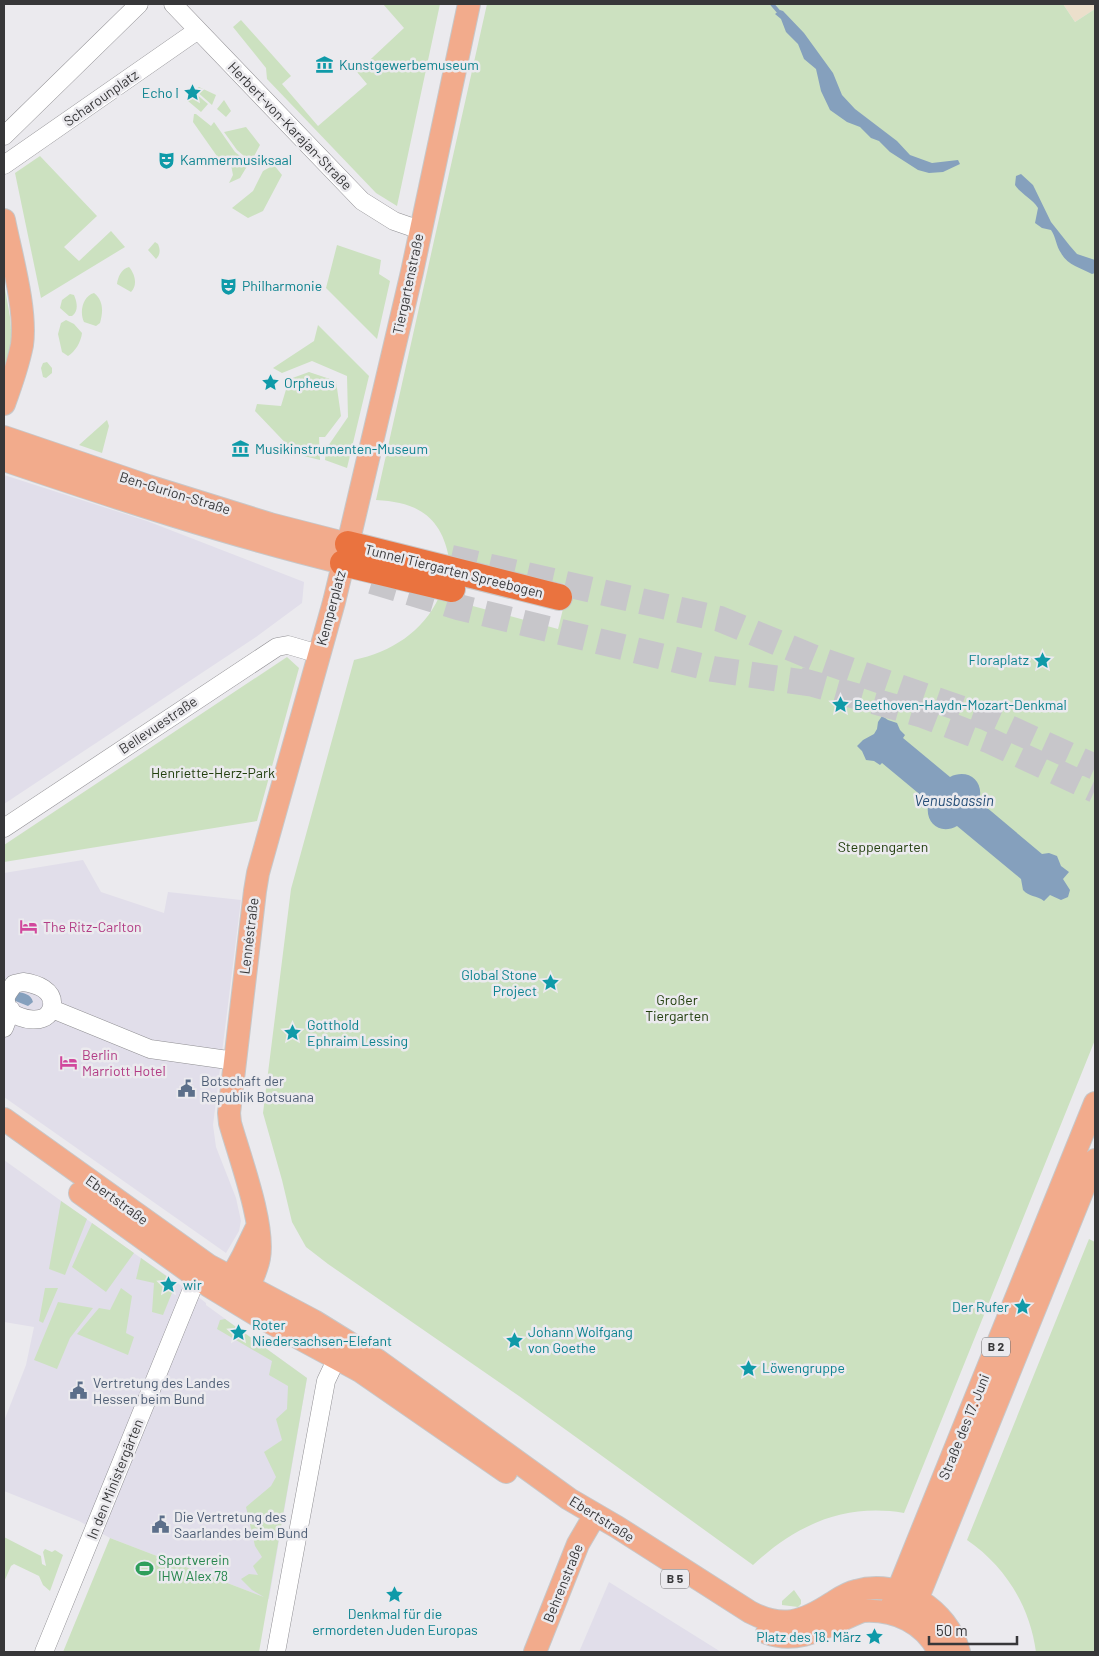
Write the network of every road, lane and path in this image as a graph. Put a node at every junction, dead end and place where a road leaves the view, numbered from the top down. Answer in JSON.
{"nodes":[{"id":1,"x":139,"y":4,"type":"edge"},
{"id":2,"x":173,"y":4,"type":"edge"},
{"id":3,"x":470,"y":4,"type":"edge"},
{"id":4,"x":198,"y":30,"type":"junction"},
{"id":5,"x":4,"y":136,"type":"edge"},
{"id":6,"x":4,"y":166,"type":"edge"},
{"id":7,"x":4,"y":220,"type":"edge"},
{"id":8,"x":420,"y":230,"type":"junction"},
{"id":9,"x":4,"y":404,"type":"edge"},
{"id":10,"x":4,"y":437,"type":"edge"},
{"id":11,"x":4,"y":460,"type":"edge"},
{"id":12,"x":346,"y":554,"type":"junction"},
{"id":13,"x":557,"y":606,"type":"dead end"},
{"id":14,"x":319,"y":654,"type":"junction"},
{"id":15,"x":4,"y":828,"type":"edge"},
{"id":16,"x":7,"y":999,"type":"edge"},
{"id":17,"x":52,"y":1010,"type":"junction"},
{"id":18,"x":4,"y":1028,"type":"edge"},
{"id":19,"x":235,"y":1061,"type":"junction"},
{"id":20,"x":1095,"y":1103,"type":"edge"},
{"id":21,"x":4,"y":1120,"type":"edge"},
{"id":22,"x":4,"y":1138,"type":"edge"},
{"id":23,"x":1095,"y":1160,"type":"edge"},
{"id":24,"x":197,"y":1277,"type":"junction"},
{"id":25,"x":235,"y":1291,"type":"junction"},
{"id":26,"x":341,"y":1349,"type":"junction"},
{"id":27,"x":591,"y":1520,"type":"junction"},
{"id":28,"x":908,"y":1596,"type":"junction"},
{"id":29,"x":899,"y":1616,"type":"junction"},
{"id":30,"x":44,"y":1652,"type":"edge"},
{"id":31,"x":276,"y":1652,"type":"edge"},
{"id":32,"x":534,"y":1652,"type":"edge"},
{"id":33,"x":939,"y":1652,"type":"edge"},
{"id":34,"x":959,"y":1652,"type":"edge"}],
"edges":[{"from":1,"to":5,"type":"street"},
{"from":2,"to":4,"type":"street","name":"Herbert-von-Karajan-Straße"},
{"from":3,"to":8,"type":"main road","name":"Tiergartenstraße"},
{"from":4,"to":6,"type":"street","name":"Scharounplatz"},
{"from":4,"to":8,"type":"street","name":"Herbert-von-Karajan-Straße"},
{"from":7,"to":9,"type":"main road"},
{"from":8,"to":12,"type":"main road","name":"Tiergartenstraße"},
{"from":10,"to":12,"type":"main road","name":"Ben-Gurion-Straße"},
{"from":11,"to":12,"type":"main road","name":"Ben-Gurion-Straße"},
{"from":12,"to":13,"type":"highway","name":"Tunnel Tiergarten Spreebogen"},
{"from":12,"to":14,"type":"main road","name":"Kemperplatz"},
{"from":14,"to":15,"type":"street","name":"Bellevuestraße"},
{"from":14,"to":19,"type":"main road","name":"Lennéstraße"},
{"from":16,"to":17,"type":"street"},
{"from":16,"to":17,"type":"street"},
{"from":16,"to":18,"type":"street"},
{"from":17,"to":19,"type":"street"},
{"from":19,"to":25,"type":"main road","name":"Lennéstraße"},
{"from":20,"to":28,"type":"main road","name":"Straße des 17. Juni","number":"B 2"},
{"from":21,"to":25,"type":"main road","name":"Ebertstraße"},
{"from":22,"to":24,"type":"main road","name":"Ebertstraße"},
{"from":23,"to":28,"type":"main road","name":"Straße des 17. Juni","number":"B 2"},
{"from":24,"to":25,"type":"main road","name":"Ebertstraße"},
{"from":24,"to":30,"type":"street","name":"In den Ministergärten"},
{"from":25,"to":26,"type":"main road","name":"Ebertstraße"},
{"from":26,"to":27,"type":"main road","name":"Ebertstraße"},
{"from":26,"to":31,"type":"street"},
{"from":27,"to":28,"type":"main road","name":"Ebertstraße","number":"B 5"},
{"from":27,"to":29,"type":"main road","name":"Ebertstraße","number":"B 5"},
{"from":27,"to":32,"type":"main road","name":"Behrenstraße"},
{"from":28,"to":29,"type":"main road","name":"Straße des 17. Juni"},
{"from":28,"to":34,"type":"main road","name":"Ebertstraße"},
{"from":29,"to":33,"type":"main road"}]}
